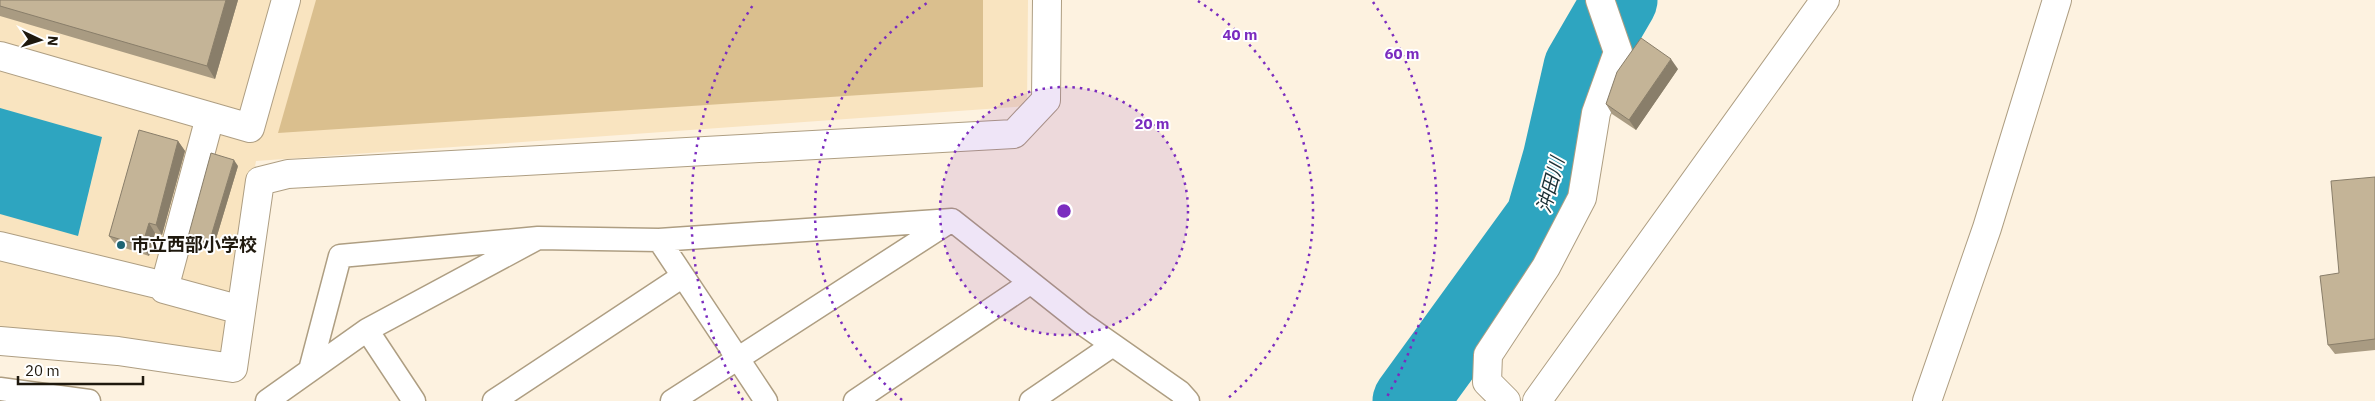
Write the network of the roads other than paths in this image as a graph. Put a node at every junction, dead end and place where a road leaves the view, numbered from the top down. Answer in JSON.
{"nodes":[{"id":1,"x":286,"y":0,"type":"edge"},
{"id":2,"x":1047,"y":0,"type":"edge"},
{"id":3,"x":1600,"y":0,"type":"edge"},
{"id":4,"x":1825,"y":0,"type":"edge"},
{"id":5,"x":2057,"y":0,"type":"edge"},
{"id":6,"x":0,"y":56,"type":"edge"},
{"id":7,"x":210,"y":117,"type":"junction"},
{"id":8,"x":952,"y":220,"type":"junction"},
{"id":9,"x":538,"y":238,"type":"junction"},
{"id":10,"x":659,"y":240,"type":"junction"},
{"id":11,"x":0,"y":246,"type":"edge"},
{"id":12,"x":683,"y":276,"type":"junction"},
{"id":13,"x":1030,"y":283,"type":"junction"},
{"id":14,"x":165,"y":286,"type":"junction"},
{"id":15,"x":241,"y":310,"type":"junction"},
{"id":16,"x":367,"y":330,"type":"junction"},
{"id":17,"x":0,"y":341,"type":"edge"},
{"id":18,"x":1113,"y":345,"type":"junction"},
{"id":19,"x":737,"y":357,"type":"junction"},
{"id":20,"x":310,"y":370,"type":"junction"},
{"id":21,"x":0,"y":390,"type":"edge"},
{"id":22,"x":89,"y":401,"type":"edge"},
{"id":23,"x":267,"y":401,"type":"edge"},
{"id":24,"x":414,"y":401,"type":"edge"},
{"id":25,"x":494,"y":401,"type":"edge"},
{"id":26,"x":672,"y":401,"type":"edge"},
{"id":27,"x":766,"y":401,"type":"edge"},
{"id":28,"x":855,"y":401,"type":"edge"},
{"id":29,"x":1031,"y":401,"type":"edge"},
{"id":30,"x":1188,"y":401,"type":"edge"},
{"id":31,"x":1506,"y":401,"type":"edge"},
{"id":32,"x":1537,"y":401,"type":"edge"},
{"id":33,"x":1927,"y":401,"type":"edge"}],
"edges":[{"from":1,"to":7,"type":"street"},
{"from":2,"to":15,"type":"street"},
{"from":3,"to":31,"type":"street"},
{"from":4,"to":32,"type":"street"},
{"from":5,"to":33,"type":"street"},
{"from":6,"to":7,"type":"street"},
{"from":7,"to":14,"type":"street"},
{"from":8,"to":10,"type":"lane"},
{"from":8,"to":13,"type":"lane"},
{"from":8,"to":19,"type":"lane"},
{"from":9,"to":10,"type":"lane"},
{"from":9,"to":16,"type":"lane"},
{"from":9,"to":20,"type":"lane"},
{"from":10,"to":12,"type":"lane"},
{"from":11,"to":14,"type":"street"},
{"from":12,"to":19,"type":"lane"},
{"from":12,"to":25,"type":"lane"},
{"from":13,"to":18,"type":"lane"},
{"from":13,"to":28,"type":"lane"},
{"from":14,"to":15,"type":"street"},
{"from":15,"to":17,"type":"street"},
{"from":16,"to":20,"type":"lane"},
{"from":16,"to":24,"type":"lane"},
{"from":18,"to":29,"type":"lane"},
{"from":18,"to":30,"type":"lane"},
{"from":19,"to":26,"type":"lane"},
{"from":19,"to":27,"type":"lane"},
{"from":20,"to":23,"type":"lane"},
{"from":21,"to":22,"type":"lane"}]}
